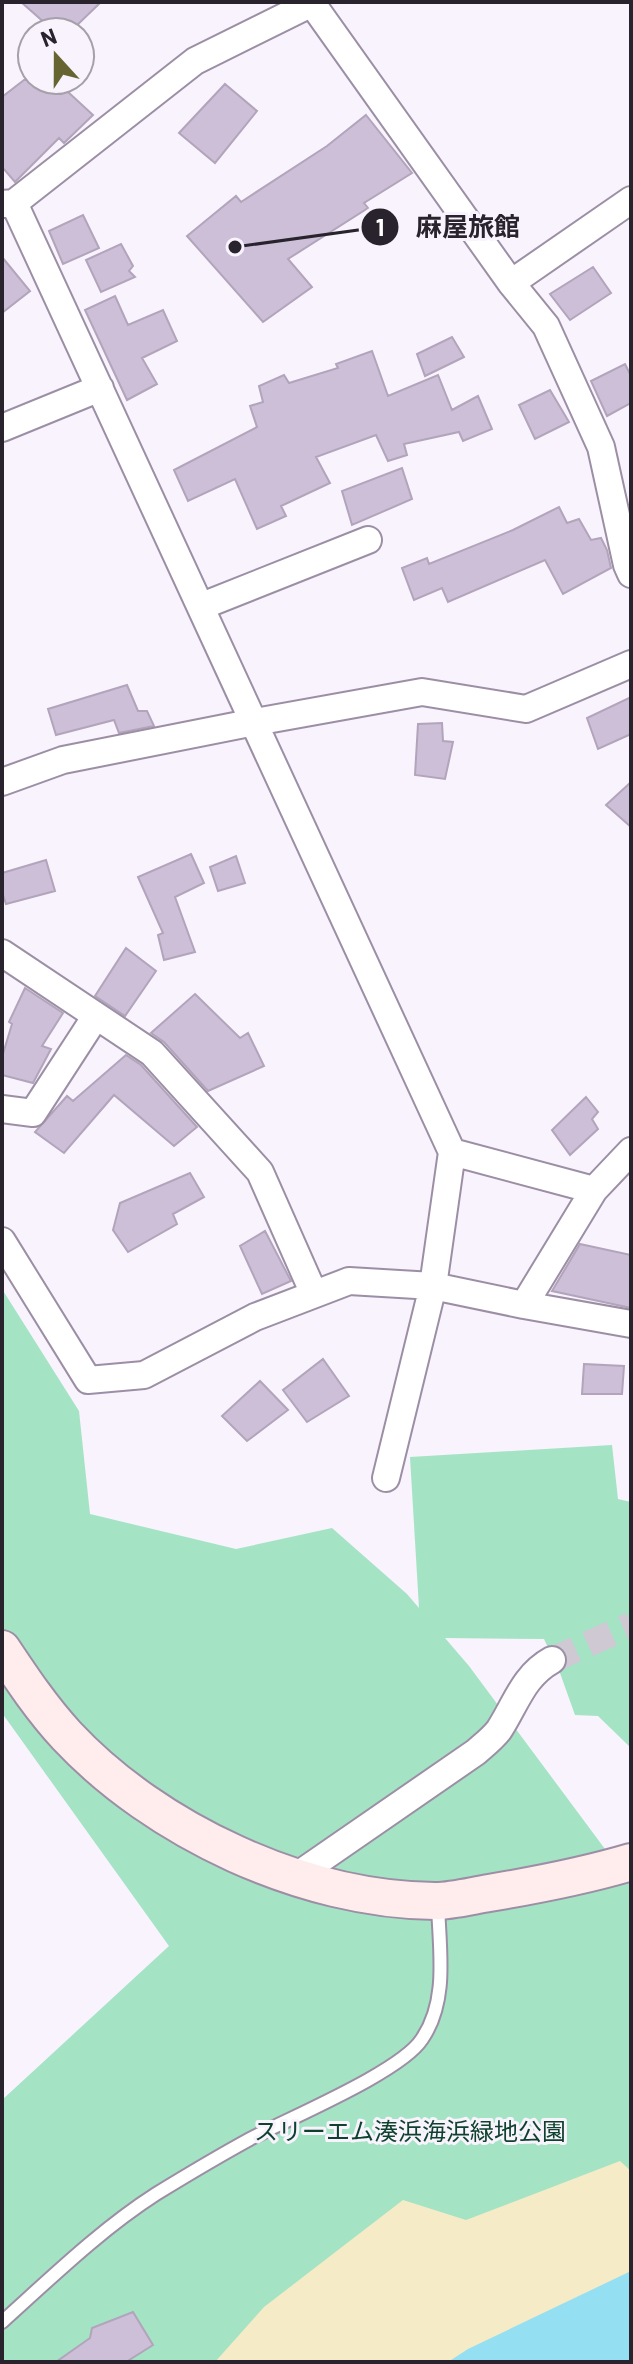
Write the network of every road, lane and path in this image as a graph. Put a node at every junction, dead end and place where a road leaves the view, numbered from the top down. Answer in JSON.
{"nodes":[{"id":1,"x":312,"y":2,"type":"edge"},
{"id":2,"x":631,"y":200,"type":"edge"},
{"id":3,"x":8,"y":204,"type":"edge"},
{"id":4,"x":511,"y":283,"type":"junction"},
{"id":5,"x":100,"y":388,"type":"junction"},
{"id":6,"x":2,"y":428,"type":"edge"},
{"id":7,"x":368,"y":540,"type":"dead end"},
{"id":8,"x":631,"y":574,"type":"edge"},
{"id":9,"x":202,"y":606,"type":"junction"},
{"id":10,"x":631,"y":664,"type":"edge"},
{"id":11,"x":255,"y":722,"type":"junction"},
{"id":12,"x":2,"y":782,"type":"edge"},
{"id":13,"x":2,"y":953,"type":"edge"},
{"id":14,"x":96,"y":1016,"type":"junction"},
{"id":15,"x":2,"y":1109,"type":"edge"},
{"id":16,"x":631,"y":1151,"type":"edge"},
{"id":17,"x":452,"y":1152,"type":"junction"},
{"id":18,"x":594,"y":1190,"type":"junction"},
{"id":19,"x":2,"y":1241,"type":"edge"},
{"id":20,"x":433,"y":1286,"type":"junction"},
{"id":21,"x":314,"y":1294,"type":"junction"},
{"id":22,"x":524,"y":1305,"type":"junction"},
{"id":23,"x":631,"y":1324,"type":"edge"},
{"id":24,"x":386,"y":1478,"type":"dead end"},
{"id":25,"x":2,"y":1649,"type":"edge"},
{"id":26,"x":552,"y":1660,"type":"tunnel mouth"},
{"id":27,"x":631,"y":1862,"type":"edge"},
{"id":28,"x":295,"y":1877,"type":"junction"},
{"id":29,"x":438,"y":1901,"type":"junction"},
{"id":30,"x":2,"y":2322,"type":"edge"}],
"edges":[{"from":1,"to":3,"type":"street"},
{"from":1,"to":4,"type":"street"},
{"from":2,"to":4,"type":"street"},
{"from":3,"to":5,"type":"street"},
{"from":4,"to":8,"type":"street"},
{"from":5,"to":6,"type":"street"},
{"from":5,"to":9,"type":"street"},
{"from":7,"to":9,"type":"street"},
{"from":9,"to":11,"type":"street"},
{"from":10,"to":11,"type":"street"},
{"from":11,"to":12,"type":"street"},
{"from":11,"to":17,"type":"street"},
{"from":13,"to":14,"type":"street"},
{"from":14,"to":15,"type":"street"},
{"from":14,"to":21,"type":"street"},
{"from":16,"to":18,"type":"street"},
{"from":17,"to":18,"type":"street"},
{"from":17,"to":20,"type":"street"},
{"from":18,"to":22,"type":"street"},
{"from":19,"to":21,"type":"street"},
{"from":20,"to":21,"type":"street"},
{"from":20,"to":22,"type":"street"},
{"from":20,"to":24,"type":"street"},
{"from":22,"to":23,"type":"street"},
{"from":25,"to":28,"type":"street"},
{"from":26,"to":28,"type":"street"},
{"from":27,"to":29,"type":"street"},
{"from":28,"to":29,"type":"street"},
{"from":29,"to":30,"type":"lane"}]}
